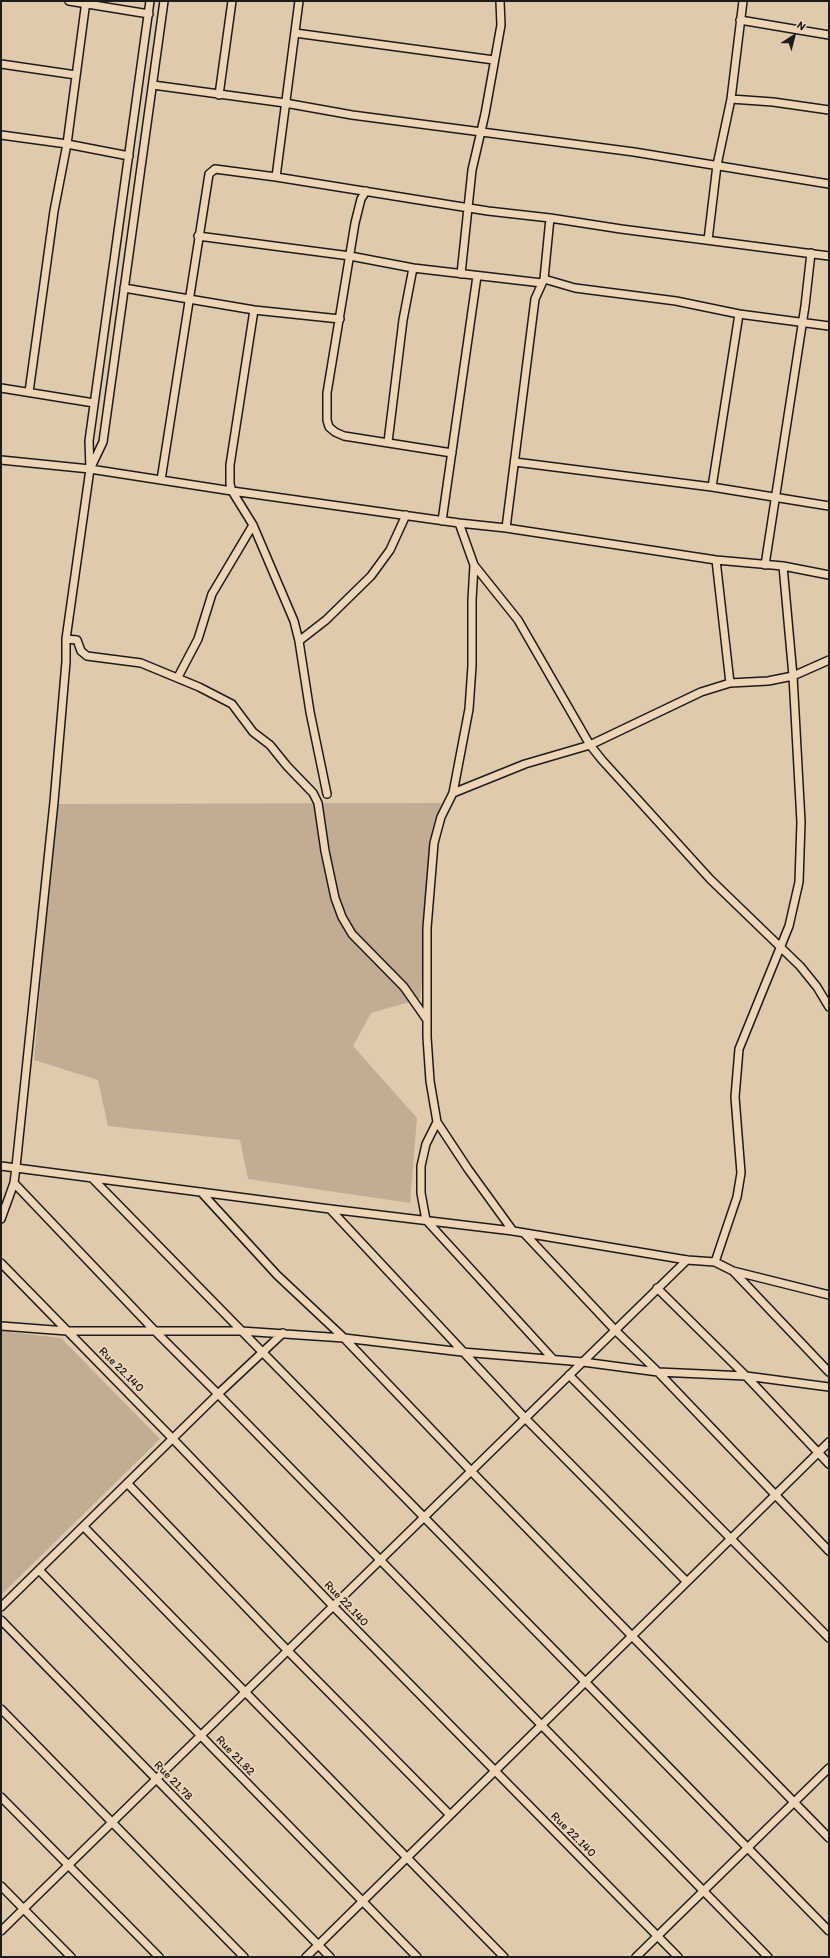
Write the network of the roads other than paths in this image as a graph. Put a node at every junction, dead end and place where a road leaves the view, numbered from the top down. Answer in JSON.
{"nodes":[{"id":1,"x":69,"y":1,"type":"edge"},
{"id":2,"x":150,"y":1,"type":"edge"},
{"id":3,"x":164,"y":1,"type":"edge"},
{"id":4,"x":232,"y":1,"type":"edge"},
{"id":5,"x":299,"y":1,"type":"edge"},
{"id":6,"x":500,"y":1,"type":"edge"},
{"id":7,"x":743,"y":1,"type":"edge"},
{"id":8,"x":86,"y":3,"type":"edge"},
{"id":9,"x":149,"y":14,"type":"junction"},
{"id":10,"x":740,"y":20,"type":"junction"},
{"id":11,"x":295,"y":32,"type":"junction"},
{"id":12,"x":829,"y":34,"type":"edge"},
{"id":13,"x":494,"y":60,"type":"junction"},
{"id":14,"x":1,"y":64,"type":"edge"},
{"id":15,"x":76,"y":75,"type":"junction"},
{"id":16,"x":153,"y":85,"type":"junction"},
{"id":17,"x":219,"y":95,"type":"junction"},
{"id":18,"x":731,"y":99,"type":"junction"},
{"id":19,"x":285,"y":103,"type":"junction"},
{"id":20,"x":829,"y":110,"type":"edge"},
{"id":21,"x":480,"y":132,"type":"junction"},
{"id":22,"x":1,"y":135,"type":"edge"},
{"id":23,"x":67,"y":144,"type":"junction"},
{"id":24,"x":129,"y":156,"type":"junction"},
{"id":25,"x":717,"y":165,"type":"junction"},
{"id":26,"x":276,"y":177,"type":"junction"},
{"id":27,"x":829,"y":184,"type":"edge"},
{"id":28,"x":366,"y":191,"type":"junction"},
{"id":29,"x":468,"y":208,"type":"junction"},
{"id":30,"x":550,"y":218,"type":"junction"},
{"id":31,"x":198,"y":236,"type":"junction"},
{"id":32,"x":708,"y":240,"type":"junction"},
{"id":33,"x":811,"y":254,"type":"junction"},
{"id":34,"x":350,"y":256,"type":"junction"},
{"id":35,"x":829,"y":256,"type":"edge"},
{"id":36,"x":412,"y":268,"type":"junction"},
{"id":37,"x":461,"y":274,"type":"junction"},
{"id":38,"x":477,"y":276,"type":"junction"},
{"id":39,"x":543,"y":281,"type":"junction"},
{"id":40,"x":124,"y":288,"type":"junction"},
{"id":41,"x":188,"y":298,"type":"junction"},
{"id":42,"x":254,"y":310,"type":"junction"},
{"id":43,"x":739,"y":314,"type":"junction"},
{"id":44,"x":340,"y":319,"type":"junction"},
{"id":45,"x":802,"y":322,"type":"junction"},
{"id":46,"x":829,"y":326,"type":"edge"},
{"id":47,"x":1,"y":388,"type":"edge"},
{"id":48,"x":29,"y":392,"type":"junction"},
{"id":49,"x":94,"y":403,"type":"junction"},
{"id":50,"x":388,"y":442,"type":"junction"},
{"id":51,"x":452,"y":453,"type":"junction"},
{"id":52,"x":1,"y":460,"type":"edge"},
{"id":53,"x":514,"y":462,"type":"junction"},
{"id":54,"x":90,"y":469,"type":"junction"},
{"id":55,"x":161,"y":480,"type":"junction"},
{"id":56,"x":712,"y":487,"type":"junction"},
{"id":57,"x":232,"y":491,"type":"junction"},
{"id":58,"x":774,"y":497,"type":"junction"},
{"id":59,"x":829,"y":506,"type":"edge"},
{"id":60,"x":406,"y":515,"type":"junction"},
{"id":61,"x":442,"y":521,"type":"junction"},
{"id":62,"x":459,"y":524,"type":"junction"},
{"id":63,"x":253,"y":525,"type":"junction"},
{"id":64,"x":506,"y":528,"type":"junction"},
{"id":65,"x":716,"y":560,"type":"junction"},
{"id":66,"x":474,"y":565,"type":"junction"},
{"id":67,"x":765,"y":565,"type":"junction"},
{"id":68,"x":783,"y":566,"type":"junction"},
{"id":69,"x":829,"y":575,"type":"edge"},
{"id":70,"x":66,"y":639,"type":"junction"},
{"id":71,"x":299,"y":641,"type":"junction"},
{"id":72,"x":829,"y":660,"type":"edge"},
{"id":73,"x":793,"y":676,"type":"junction"},
{"id":74,"x":178,"y":677,"type":"junction"},
{"id":75,"x":730,"y":683,"type":"junction"},
{"id":76,"x":590,"y":745,"type":"junction"},
{"id":77,"x":453,"y":793,"type":"junction"},
{"id":78,"x":327,"y":794,"type":"dead end"},
{"id":79,"x":780,"y":948,"type":"junction"},
{"id":80,"x":829,"y":1007,"type":"edge"},
{"id":81,"x":427,"y":1020,"type":"junction"},
{"id":82,"x":437,"y":1122,"type":"junction"},
{"id":83,"x":1,"y":1166,"type":"edge"},
{"id":84,"x":16,"y":1167,"type":"junction"},
{"id":85,"x":93,"y":1179,"type":"junction"},
{"id":86,"x":14,"y":1183,"type":"junction"},
{"id":87,"x":200,"y":1192,"type":"junction"},
{"id":88,"x":330,"y":1209,"type":"junction"},
{"id":89,"x":1,"y":1219,"type":"edge"},
{"id":90,"x":426,"y":1220,"type":"junction"},
{"id":91,"x":513,"y":1230,"type":"junction"},
{"id":92,"x":524,"y":1233,"type":"junction"},
{"id":93,"x":687,"y":1260,"type":"junction"},
{"id":94,"x":715,"y":1262,"type":"junction"},
{"id":95,"x":1,"y":1263,"type":"edge"},
{"id":96,"x":733,"y":1271,"type":"junction"},
{"id":97,"x":657,"y":1288,"type":"junction"},
{"id":98,"x":829,"y":1295,"type":"edge"},
{"id":99,"x":1,"y":1326,"type":"edge"},
{"id":100,"x":154,"y":1330,"type":"junction"},
{"id":101,"x":615,"y":1330,"type":"junction"},
{"id":102,"x":67,"y":1331,"type":"junction"},
{"id":103,"x":241,"y":1331,"type":"junction"},
{"id":104,"x":283,"y":1334,"type":"junction"},
{"id":105,"x":344,"y":1338,"type":"junction"},
{"id":106,"x":263,"y":1352,"type":"junction"},
{"id":107,"x":462,"y":1352,"type":"junction"},
{"id":108,"x":553,"y":1359,"type":"junction"},
{"id":109,"x":583,"y":1362,"type":"junction"},
{"id":110,"x":658,"y":1372,"type":"junction"},
{"id":111,"x":829,"y":1372,"type":"edge"},
{"id":112,"x":569,"y":1375,"type":"junction"},
{"id":113,"x":746,"y":1376,"type":"junction"},
{"id":114,"x":829,"y":1387,"type":"edge"},
{"id":115,"x":218,"y":1394,"type":"junction"},
{"id":116,"x":525,"y":1418,"type":"junction"},
{"id":117,"x":173,"y":1439,"type":"junction"},
{"id":118,"x":829,"y":1442,"type":"edge"},
{"id":119,"x":818,"y":1452,"type":"junction"},
{"id":120,"x":829,"y":1464,"type":"edge"},
{"id":121,"x":470,"y":1471,"type":"junction"},
{"id":122,"x":128,"y":1484,"type":"junction"},
{"id":123,"x":774,"y":1495,"type":"junction"},
{"id":124,"x":424,"y":1518,"type":"junction"},
{"id":125,"x":84,"y":1527,"type":"junction"},
{"id":126,"x":730,"y":1538,"type":"junction"},
{"id":127,"x":829,"y":1551,"type":"edge"},
{"id":128,"x":380,"y":1561,"type":"junction"},
{"id":129,"x":39,"y":1570,"type":"junction"},
{"id":130,"x":686,"y":1581,"type":"junction"},
{"id":131,"x":1,"y":1606,"type":"edge"},
{"id":132,"x":333,"y":1606,"type":"junction"},
{"id":133,"x":1,"y":1620,"type":"edge"},
{"id":134,"x":632,"y":1635,"type":"junction"},
{"id":135,"x":829,"y":1638,"type":"edge"},
{"id":136,"x":288,"y":1651,"type":"junction"},
{"id":137,"x":586,"y":1682,"type":"junction"},
{"id":138,"x":245,"y":1693,"type":"junction"},
{"id":139,"x":1,"y":1709,"type":"edge"},
{"id":140,"x":542,"y":1726,"type":"junction"},
{"id":141,"x":200,"y":1736,"type":"junction"},
{"id":142,"x":829,"y":1768,"type":"edge"},
{"id":143,"x":496,"y":1772,"type":"junction"},
{"id":144,"x":156,"y":1779,"type":"junction"},
{"id":145,"x":1,"y":1796,"type":"edge"},
{"id":146,"x":795,"y":1802,"type":"junction"},
{"id":147,"x":450,"y":1815,"type":"junction"},
{"id":148,"x":113,"y":1821,"type":"junction"},
{"id":149,"x":829,"y":1838,"type":"edge"},
{"id":150,"x":749,"y":1848,"type":"junction"},
{"id":151,"x":408,"y":1857,"type":"junction"},
{"id":152,"x":68,"y":1865,"type":"junction"},
{"id":153,"x":1,"y":1886,"type":"edge"},
{"id":154,"x":704,"y":1890,"type":"junction"},
{"id":155,"x":362,"y":1901,"type":"junction"},
{"id":156,"x":23,"y":1909,"type":"junction"},
{"id":157,"x":1,"y":1931,"type":"edge"},
{"id":158,"x":829,"y":1931,"type":"edge"},
{"id":159,"x":658,"y":1936,"type":"junction"},
{"id":160,"x":318,"y":1945,"type":"junction"},
{"id":161,"x":71,"y":1957,"type":"edge"},
{"id":162,"x":159,"y":1957,"type":"edge"},
{"id":163,"x":244,"y":1957,"type":"edge"},
{"id":164,"x":306,"y":1957,"type":"edge"},
{"id":165,"x":330,"y":1957,"type":"edge"},
{"id":166,"x":417,"y":1957,"type":"edge"},
{"id":167,"x":504,"y":1957,"type":"edge"},
{"id":168,"x":636,"y":1957,"type":"edge"},
{"id":169,"x":678,"y":1957,"type":"edge"},
{"id":170,"x":768,"y":1957,"type":"edge"}],
"edges":[{"from":1,"to":8,"type":"street"},
{"from":2,"to":9,"type":"street"},
{"from":3,"to":16,"type":"street"},
{"from":4,"to":17,"type":"street"},
{"from":5,"to":11,"type":"street"},
{"from":6,"to":13,"type":"street"},
{"from":7,"to":10,"type":"street"},
{"from":8,"to":9,"type":"street"},
{"from":8,"to":15,"type":"street"},
{"from":9,"to":24,"type":"street"},
{"from":10,"to":12,"type":"street"},
{"from":10,"to":18,"type":"street"},
{"from":11,"to":13,"type":"street"},
{"from":11,"to":19,"type":"street"},
{"from":13,"to":21,"type":"street"},
{"from":14,"to":15,"type":"street"},
{"from":15,"to":23,"type":"street"},
{"from":16,"to":17,"type":"street"},
{"from":16,"to":40,"type":"street"},
{"from":17,"to":19,"type":"street"},
{"from":18,"to":20,"type":"street"},
{"from":18,"to":25,"type":"street"},
{"from":19,"to":21,"type":"street"},
{"from":19,"to":26,"type":"street"},
{"from":21,"to":25,"type":"street"},
{"from":21,"to":29,"type":"street"},
{"from":22,"to":23,"type":"street"},
{"from":23,"to":24,"type":"street"},
{"from":23,"to":48,"type":"street"},
{"from":24,"to":49,"type":"street"},
{"from":25,"to":27,"type":"street"},
{"from":25,"to":32,"type":"street"},
{"from":26,"to":28,"type":"street"},
{"from":26,"to":31,"type":"street"},
{"from":28,"to":29,"type":"street"},
{"from":28,"to":34,"type":"street"},
{"from":29,"to":30,"type":"street"},
{"from":29,"to":37,"type":"street"},
{"from":30,"to":32,"type":"street"},
{"from":30,"to":39,"type":"street"},
{"from":31,"to":34,"type":"street"},
{"from":31,"to":41,"type":"street"},
{"from":32,"to":33,"type":"street"},
{"from":33,"to":35,"type":"street"},
{"from":33,"to":45,"type":"street"},
{"from":34,"to":36,"type":"street"},
{"from":34,"to":44,"type":"street"},
{"from":36,"to":37,"type":"street"},
{"from":36,"to":50,"type":"street"},
{"from":37,"to":38,"type":"street"},
{"from":38,"to":39,"type":"street"},
{"from":38,"to":51,"type":"street"},
{"from":39,"to":43,"type":"street"},
{"from":39,"to":53,"type":"street"},
{"from":40,"to":41,"type":"street"},
{"from":40,"to":54,"type":"street"},
{"from":41,"to":42,"type":"street"},
{"from":41,"to":55,"type":"street"},
{"from":42,"to":44,"type":"street"},
{"from":42,"to":57,"type":"street"},
{"from":43,"to":45,"type":"street"},
{"from":43,"to":56,"type":"street"},
{"from":44,"to":50,"type":"street"},
{"from":45,"to":46,"type":"street"},
{"from":45,"to":58,"type":"street"},
{"from":47,"to":48,"type":"street"},
{"from":48,"to":49,"type":"street"},
{"from":49,"to":54,"type":"street"},
{"from":50,"to":51,"type":"street"},
{"from":51,"to":61,"type":"street"},
{"from":52,"to":54,"type":"street"},
{"from":53,"to":56,"type":"street"},
{"from":53,"to":64,"type":"street"},
{"from":54,"to":55,"type":"street"},
{"from":54,"to":70,"type":"street"},
{"from":55,"to":57,"type":"street"},
{"from":56,"to":58,"type":"street"},
{"from":57,"to":60,"type":"street"},
{"from":57,"to":63,"type":"street"},
{"from":58,"to":59,"type":"street"},
{"from":58,"to":67,"type":"street"},
{"from":60,"to":61,"type":"street"},
{"from":60,"to":71,"type":"street"},
{"from":61,"to":62,"type":"street"},
{"from":62,"to":64,"type":"street"},
{"from":62,"to":66,"type":"street"},
{"from":63,"to":71,"type":"street"},
{"from":63,"to":74,"type":"street"},
{"from":64,"to":65,"type":"street"},
{"from":65,"to":67,"type":"street"},
{"from":65,"to":75,"type":"street"},
{"from":66,"to":76,"type":"street"},
{"from":66,"to":77,"type":"street"},
{"from":67,"to":68,"type":"street"},
{"from":68,"to":69,"type":"street"},
{"from":68,"to":73,"type":"street"},
{"from":70,"to":74,"type":"street"},
{"from":70,"to":84,"type":"street"},
{"from":71,"to":78,"type":"street"},
{"from":72,"to":73,"type":"street"},
{"from":73,"to":75,"type":"street"},
{"from":73,"to":79,"type":"street"},
{"from":74,"to":81,"type":"street"},
{"from":75,"to":76,"type":"street"},
{"from":76,"to":77,"type":"street"},
{"from":76,"to":79,"type":"street"},
{"from":77,"to":81,"type":"street"},
{"from":79,"to":80,"type":"street"},
{"from":79,"to":94,"type":"street"},
{"from":81,"to":82,"type":"street"},
{"from":82,"to":90,"type":"street"},
{"from":82,"to":91,"type":"street"},
{"from":83,"to":84,"type":"street"},
{"from":84,"to":85,"type":"street"},
{"from":84,"to":86,"type":"street"},
{"from":85,"to":87,"type":"street"},
{"from":85,"to":103,"type":"street"},
{"from":86,"to":89,"type":"street"},
{"from":86,"to":100,"type":"street"},
{"from":87,"to":88,"type":"street"},
{"from":87,"to":105,"type":"street"},
{"from":88,"to":90,"type":"street"},
{"from":88,"to":107,"type":"street"},
{"from":90,"to":91,"type":"street"},
{"from":90,"to":108,"type":"street"},
{"from":91,"to":92,"type":"street"},
{"from":92,"to":93,"type":"street"},
{"from":92,"to":101,"type":"street"},
{"from":93,"to":94,"type":"street"},
{"from":93,"to":97,"type":"street"},
{"from":94,"to":96,"type":"street"},
{"from":95,"to":102,"type":"street","name":"Rue 22.140"},
{"from":96,"to":98,"type":"street"},
{"from":96,"to":111,"type":"street"},
{"from":97,"to":101,"type":"street"},
{"from":97,"to":113,"type":"street"},
{"from":99,"to":102,"type":"street"},
{"from":100,"to":102,"type":"street"},
{"from":100,"to":103,"type":"street"},
{"from":100,"to":115,"type":"street"},
{"from":101,"to":109,"type":"street"},
{"from":101,"to":110,"type":"street"},
{"from":102,"to":117,"type":"street","name":"Rue 22.140"},
{"from":103,"to":104,"type":"street"},
{"from":103,"to":106,"type":"street"},
{"from":104,"to":105,"type":"street"},
{"from":104,"to":106,"type":"street"},
{"from":105,"to":107,"type":"street"},
{"from":105,"to":121,"type":"street"},
{"from":106,"to":115,"type":"street"},
{"from":106,"to":124,"type":"street"},
{"from":107,"to":108,"type":"street"},
{"from":107,"to":116,"type":"street"},
{"from":108,"to":109,"type":"street"},
{"from":109,"to":110,"type":"street"},
{"from":109,"to":112,"type":"street"},
{"from":110,"to":113,"type":"street"},
{"from":110,"to":123,"type":"street"},
{"from":112,"to":116,"type":"street"},
{"from":112,"to":126,"type":"street"},
{"from":113,"to":114,"type":"street"},
{"from":113,"to":119,"type":"street"},
{"from":115,"to":117,"type":"street"},
{"from":115,"to":128,"type":"street"},
{"from":116,"to":121,"type":"street"},
{"from":116,"to":130,"type":"street"},
{"from":117,"to":122,"type":"street"},
{"from":117,"to":132,"type":"street","name":"Rue 22.140"},
{"from":118,"to":119,"type":"street"},
{"from":119,"to":120,"type":"street"},
{"from":119,"to":123,"type":"street"},
{"from":121,"to":124,"type":"street"},
{"from":121,"to":134,"type":"street"},
{"from":122,"to":125,"type":"street"},
{"from":122,"to":136,"type":"street"},
{"from":123,"to":126,"type":"street"},
{"from":123,"to":127,"type":"street"},
{"from":124,"to":128,"type":"street"},
{"from":124,"to":137,"type":"street"},
{"from":125,"to":129,"type":"street"},
{"from":125,"to":138,"type":"street"},
{"from":126,"to":130,"type":"street"},
{"from":126,"to":135,"type":"street"},
{"from":128,"to":132,"type":"street"},
{"from":128,"to":140,"type":"street"},
{"from":129,"to":131,"type":"street"},
{"from":129,"to":141,"type":"street","name":"Rue 21.82"},
{"from":130,"to":134,"type":"street"},
{"from":132,"to":136,"type":"street"},
{"from":132,"to":143,"type":"street","name":"Rue 22.140"},
{"from":133,"to":144,"type":"street","name":"Rue 21.78"},
{"from":134,"to":137,"type":"street"},
{"from":134,"to":146,"type":"street"},
{"from":136,"to":138,"type":"street"},
{"from":136,"to":147,"type":"street"},
{"from":137,"to":140,"type":"street"},
{"from":137,"to":150,"type":"street"},
{"from":138,"to":141,"type":"street"},
{"from":138,"to":151,"type":"street"},
{"from":139,"to":148,"type":"street"},
{"from":140,"to":143,"type":"street"},
{"from":140,"to":154,"type":"street"},
{"from":141,"to":144,"type":"street"},
{"from":141,"to":155,"type":"street","name":"Rue 21.82"},
{"from":142,"to":146,"type":"street"},
{"from":143,"to":147,"type":"street"},
{"from":143,"to":159,"type":"street","name":"Rue 22.140"},
{"from":144,"to":148,"type":"street"},
{"from":144,"to":160,"type":"street","name":"Rue 21.78"},
{"from":145,"to":152,"type":"street"},
{"from":146,"to":149,"type":"street"},
{"from":146,"to":150,"type":"street"},
{"from":147,"to":151,"type":"street"},
{"from":148,"to":152,"type":"street"},
{"from":148,"to":163,"type":"street"},
{"from":150,"to":154,"type":"street"},
{"from":150,"to":158,"type":"street"},
{"from":151,"to":155,"type":"street"},
{"from":151,"to":167,"type":"street"},
{"from":152,"to":156,"type":"street"},
{"from":152,"to":162,"type":"street"},
{"from":153,"to":156,"type":"street"},
{"from":154,"to":159,"type":"street"},
{"from":154,"to":170,"type":"street"},
{"from":155,"to":160,"type":"street"},
{"from":155,"to":166,"type":"street","name":"Rue 21.82"},
{"from":156,"to":157,"type":"street"},
{"from":156,"to":161,"type":"street"},
{"from":159,"to":168,"type":"street"},
{"from":159,"to":169,"type":"street","name":"Rue 22.140"},
{"from":160,"to":164,"type":"street"},
{"from":160,"to":165,"type":"street","name":"Rue 21.78"}]}
